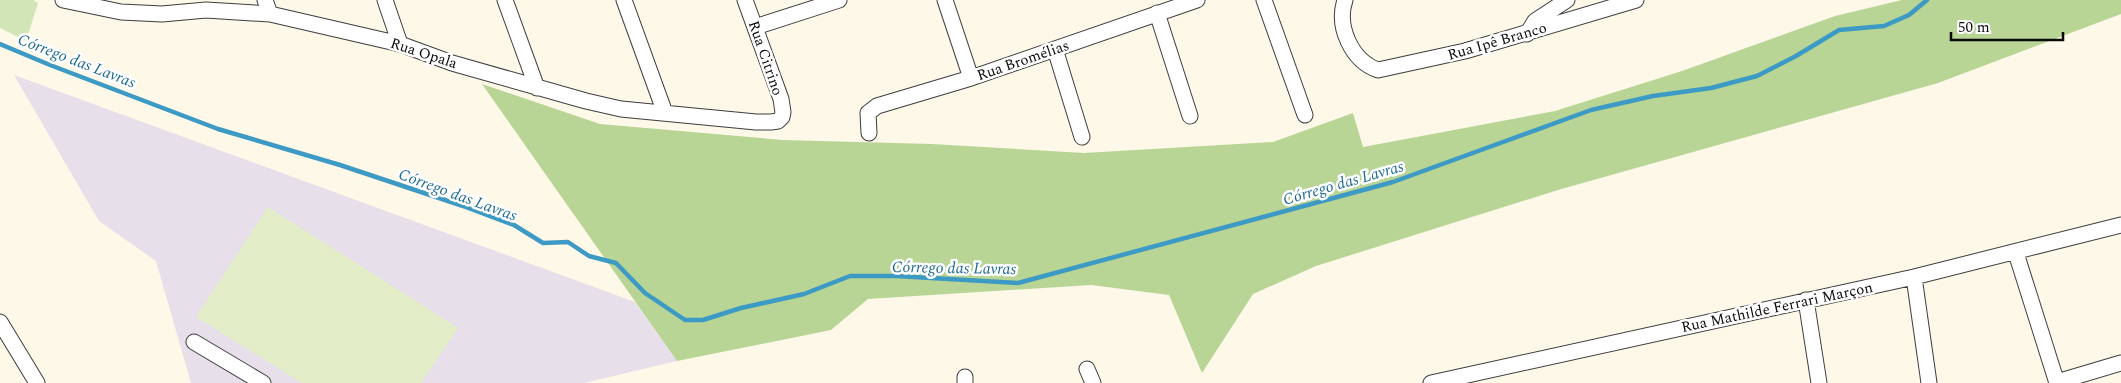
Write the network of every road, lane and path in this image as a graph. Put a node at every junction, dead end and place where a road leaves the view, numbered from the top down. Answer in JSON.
{"nodes":[{"id":1,"x":62,"y":0,"type":"edge"},
{"id":2,"x":188,"y":0,"type":"edge"},
{"id":3,"x":265,"y":0,"type":"edge"},
{"id":4,"x":385,"y":0,"type":"edge"},
{"id":5,"x":505,"y":0,"type":"edge"},
{"id":6,"x":624,"y":0,"type":"edge"},
{"id":7,"x":745,"y":0,"type":"edge"},
{"id":8,"x":839,"y":0,"type":"edge"},
{"id":9,"x":945,"y":0,"type":"edge"},
{"id":10,"x":1194,"y":0,"type":"edge"},
{"id":11,"x":1264,"y":0,"type":"edge"},
{"id":12,"x":1345,"y":0,"type":"edge"},
{"id":13,"x":1566,"y":0,"type":"edge"},
{"id":14,"x":1636,"y":0,"type":"edge"},
{"id":15,"x":206,"y":10,"type":"junction"},
{"id":16,"x":270,"y":14,"type":"junction"},
{"id":17,"x":1157,"y":14,"type":"junction"},
{"id":18,"x":755,"y":27,"type":"junction"},
{"id":19,"x":1527,"y":34,"type":"junction"},
{"id":20,"x":400,"y":44,"type":"junction"},
{"id":21,"x":1055,"y":49,"type":"junction"},
{"id":22,"x":971,"y":78,"type":"junction"},
{"id":23,"x":537,"y":88,"type":"junction"},
{"id":24,"x":664,"y":113,"type":"junction"},
{"id":25,"x":1305,"y":115,"type":"dead end"},
{"id":26,"x":1190,"y":116,"type":"dead end"},
{"id":27,"x":782,"y":117,"type":"joint"},
{"id":28,"x":869,"y":133,"type":"dead end"},
{"id":29,"x":1082,"y":136,"type":"dead end"},
{"id":30,"x":2121,"y":225,"type":"edge"},
{"id":31,"x":2016,"y":253,"type":"junction"},
{"id":32,"x":1914,"y":276,"type":"junction"},
{"id":33,"x":1806,"y":300,"type":"junction"},
{"id":34,"x":0,"y":322,"type":"edge"},
{"id":35,"x":194,"y":342,"type":"dead end"},
{"id":36,"x":2121,"y":363,"type":"edge"},
{"id":37,"x":2057,"y":382,"type":"edge"},
{"id":38,"x":37,"y":383,"type":"edge"},
{"id":39,"x":263,"y":383,"type":"edge"},
{"id":40,"x":1431,"y":383,"type":"edge"},
{"id":41,"x":1819,"y":383,"type":"edge"},
{"id":42,"x":1929,"y":383,"type":"edge"}],
"edges":[{"from":1,"to":15,"type":"street","name":"Rua Opala"},
{"from":2,"to":15,"type":"street"},
{"from":3,"to":16,"type":"street"},
{"from":4,"to":20,"type":"street"},
{"from":5,"to":23,"type":"street"},
{"from":6,"to":24,"type":"street"},
{"from":7,"to":18,"type":"street","name":"Rua Citrino"},
{"from":8,"to":18,"type":"street"},
{"from":9,"to":22,"type":"street"},
{"from":10,"to":17,"type":"street","name":"Rua Bromélias"},
{"from":11,"to":25,"type":"street"},
{"from":12,"to":19,"type":"street","name":"Rua Ipê Branco"},
{"from":13,"to":19,"type":"street"},
{"from":14,"to":19,"type":"street","name":"Rua Ipê Branco"},
{"from":15,"to":16,"type":"street","name":"Rua Opala"},
{"from":16,"to":20,"type":"street","name":"Rua Opala"},
{"from":17,"to":21,"type":"street","name":"Rua Bromélias"},
{"from":17,"to":26,"type":"street"},
{"from":18,"to":27,"type":"street","name":"Rua Citrino"},
{"from":20,"to":23,"type":"street","name":"Rua Opala"},
{"from":21,"to":22,"type":"street","name":"Rua Bromélias"},
{"from":21,"to":29,"type":"street"},
{"from":22,"to":28,"type":"street","name":"Rua Bromélias"},
{"from":23,"to":24,"type":"street","name":"Rua Opala"},
{"from":24,"to":27,"type":"street","name":"Rua Opala"},
{"from":30,"to":31,"type":"street","name":"Rua Mathilde Ferrari Marçon"},
{"from":31,"to":32,"type":"street","name":"Rua Mathilde Ferrari Marçon"},
{"from":31,"to":37,"type":"street"},
{"from":32,"to":33,"type":"street","name":"Rua Mathilde Ferrari Marçon"},
{"from":32,"to":42,"type":"street"},
{"from":33,"to":40,"type":"street","name":"Rua Mathilde Ferrari Marçon"},
{"from":33,"to":41,"type":"street"},
{"from":34,"to":38,"type":"street"},
{"from":35,"to":39,"type":"street"},
{"from":36,"to":37,"type":"street"}]}
